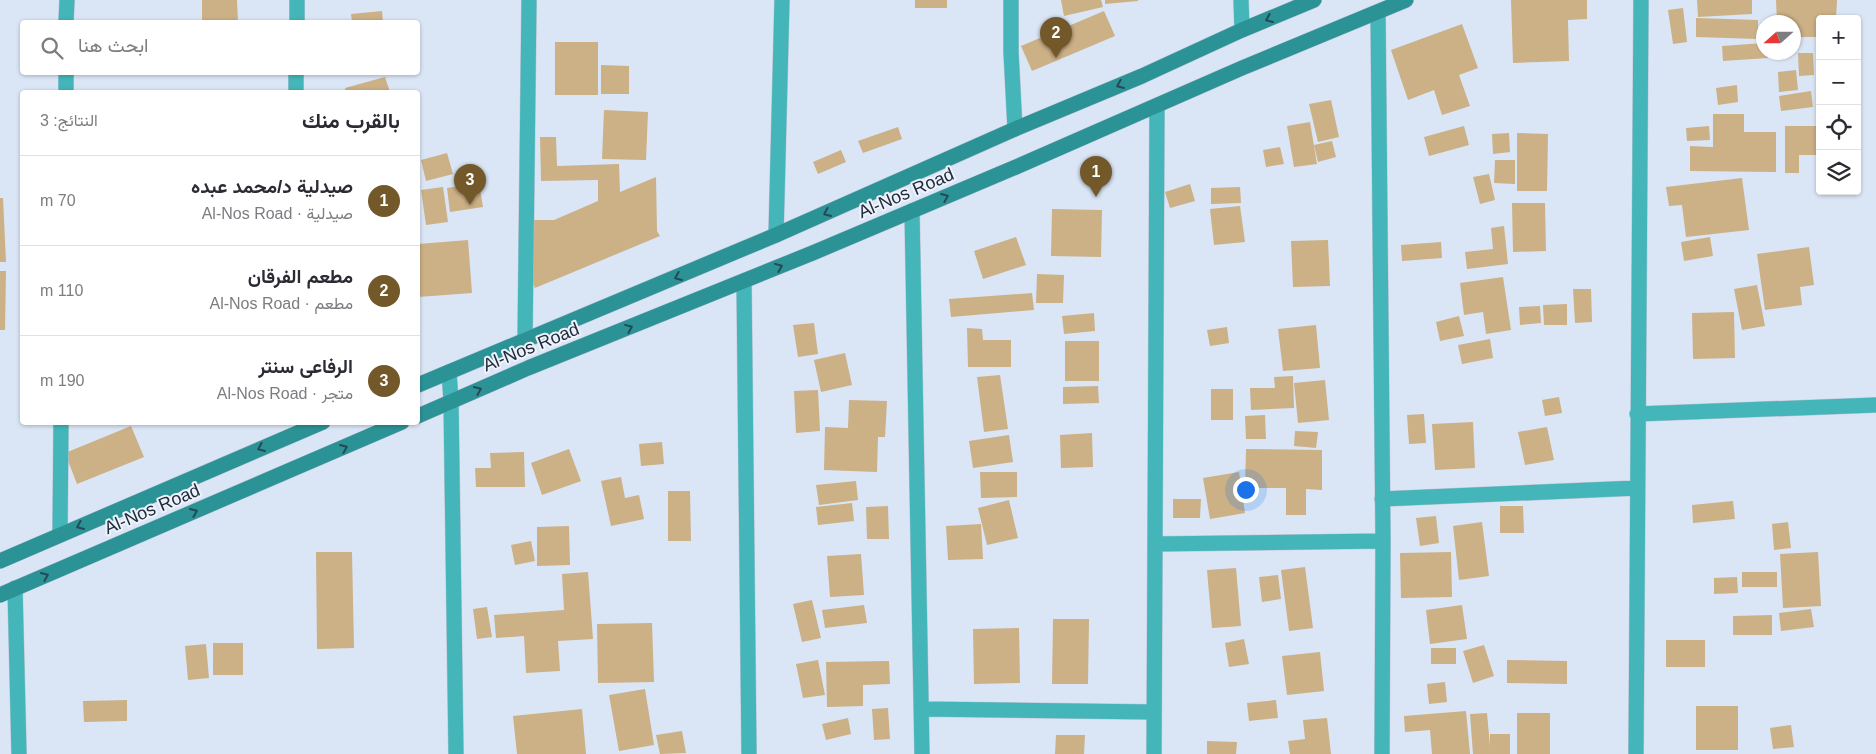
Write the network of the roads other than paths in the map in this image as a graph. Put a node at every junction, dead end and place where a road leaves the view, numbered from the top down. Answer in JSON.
{"nodes":[{"id":1,"x":67,"y":0,"type":"edge"},
{"id":2,"x":297,"y":0,"type":"edge"},
{"id":3,"x":529,"y":0,"type":"edge"},
{"id":4,"x":782,"y":0,"type":"edge"},
{"id":5,"x":1011,"y":0,"type":"edge"},
{"id":6,"x":1242,"y":0,"type":"edge"},
{"id":7,"x":1314,"y":0,"type":"edge"},
{"id":8,"x":1406,"y":0,"type":"edge"},
{"id":9,"x":1640,"y":0,"type":"edge"},
{"id":10,"x":1378,"y":12,"type":"junction"},
{"id":11,"x":66,"y":20,"type":"edge"},
{"id":12,"x":297,"y":20,"type":"edge"},
{"id":13,"x":1242,"y":30,"type":"junction"},
{"id":14,"x":66,"y":75,"type":"edge"},
{"id":15,"x":296,"y":75,"type":"edge"},
{"id":16,"x":66,"y":90,"type":"edge"},
{"id":17,"x":296,"y":90,"type":"edge"},
{"id":18,"x":1157,"y":106,"type":"junction"},
{"id":19,"x":1015,"y":129,"type":"junction"},
{"id":20,"x":912,"y":211,"type":"junction"},
{"id":21,"x":776,"y":235,"type":"junction"},
{"id":22,"x":744,"y":282,"type":"junction"},
{"id":23,"x":525,"y":340,"type":"junction"},
{"id":24,"x":448,"y":372,"type":"junction"},
{"id":25,"x":420,"y":384,"type":"edge"},
{"id":26,"x":451,"y":401,"type":"junction"},
{"id":27,"x":1876,"y":405,"type":"edge"},
{"id":28,"x":1637,"y":414,"type":"junction"},
{"id":29,"x":420,"y":415,"type":"edge"},
{"id":30,"x":61,"y":425,"type":"edge"},
{"id":31,"x":310,"y":425,"type":"edge"},
{"id":32,"x":395,"y":425,"type":"edge"},
{"id":33,"x":292,"y":429,"type":"edge"},
{"id":34,"x":1637,"y":488,"type":"junction"},
{"id":35,"x":1382,"y":499,"type":"junction"},
{"id":36,"x":60,"y":534,"type":"junction"},
{"id":37,"x":1383,"y":541,"type":"junction"},
{"id":38,"x":1156,"y":544,"type":"junction"},
{"id":39,"x":0,"y":560,"type":"edge"},
{"id":40,"x":15,"y":588,"type":"junction"},
{"id":41,"x":0,"y":595,"type":"edge"},
{"id":42,"x":922,"y":709,"type":"junction"},
{"id":43,"x":1154,"y":712,"type":"junction"},
{"id":44,"x":20,"y":754,"type":"edge"},
{"id":45,"x":456,"y":754,"type":"edge"},
{"id":46,"x":748,"y":754,"type":"edge"},
{"id":47,"x":922,"y":754,"type":"edge"},
{"id":48,"x":1154,"y":754,"type":"edge"},
{"id":49,"x":1382,"y":754,"type":"edge"},
{"id":50,"x":1636,"y":754,"type":"edge"}],
"edges":[{"from":1,"to":11,"type":"street"},
{"from":2,"to":12,"type":"street"},
{"from":3,"to":23,"type":"street"},
{"from":4,"to":21,"type":"street"},
{"from":5,"to":19,"type":"street"},
{"from":6,"to":13,"type":"street"},
{"from":7,"to":13,"type":"main road","name":"Al-Nos Road","one_way":true},
{"from":8,"to":10,"type":"main road","name":"Al-Nos Road"},
{"from":9,"to":28,"type":"street"},
{"from":10,"to":18,"type":"main road","name":"Al-Nos Road"},
{"from":10,"to":35,"type":"street"},
{"from":13,"to":19,"type":"main road","name":"Al-Nos Road","one_way":true},
{"from":14,"to":16,"type":"street"},
{"from":15,"to":17,"type":"street"},
{"from":20,"to":18,"type":"main road","name":"Al-Nos Road","one_way":true},
{"from":18,"to":38,"type":"street"},
{"from":19,"to":21,"type":"main road","name":"Al-Nos Road","one_way":true},
{"from":22,"to":20,"type":"main road","name":"Al-Nos Road","one_way":true},
{"from":20,"to":42,"type":"street"},
{"from":21,"to":23,"type":"main road","name":"Al-Nos Road","one_way":true},
{"from":26,"to":22,"type":"main road","name":"Al-Nos Road","one_way":true},
{"from":22,"to":46,"type":"street"},
{"from":23,"to":24,"type":"main road","name":"Al-Nos Road"},
{"from":24,"to":25,"type":"main road","name":"Al-Nos Road"},
{"from":24,"to":26,"type":"street"},
{"from":26,"to":29,"type":"main road","name":"Al-Nos Road"},
{"from":26,"to":45,"type":"street"},
{"from":27,"to":28,"type":"street"},
{"from":28,"to":34,"type":"street"},
{"from":30,"to":36,"type":"street"},
{"from":31,"to":33,"type":"main road","name":"Al-Nos Road"},
{"from":40,"to":32,"type":"main road","name":"Al-Nos Road","one_way":true},
{"from":33,"to":36,"type":"main road","name":"Al-Nos Road","one_way":true},
{"from":34,"to":35,"type":"street"},
{"from":34,"to":50,"type":"street"},
{"from":35,"to":37,"type":"street"},
{"from":36,"to":39,"type":"main road","name":"Al-Nos Road"},
{"from":37,"to":38,"type":"street"},
{"from":37,"to":49,"type":"street"},
{"from":38,"to":43,"type":"street"},
{"from":40,"to":41,"type":"main road","name":"Al-Nos Road"},
{"from":40,"to":44,"type":"street"},
{"from":42,"to":43,"type":"street"},
{"from":42,"to":47,"type":"street"},
{"from":43,"to":48,"type":"street"}]}
